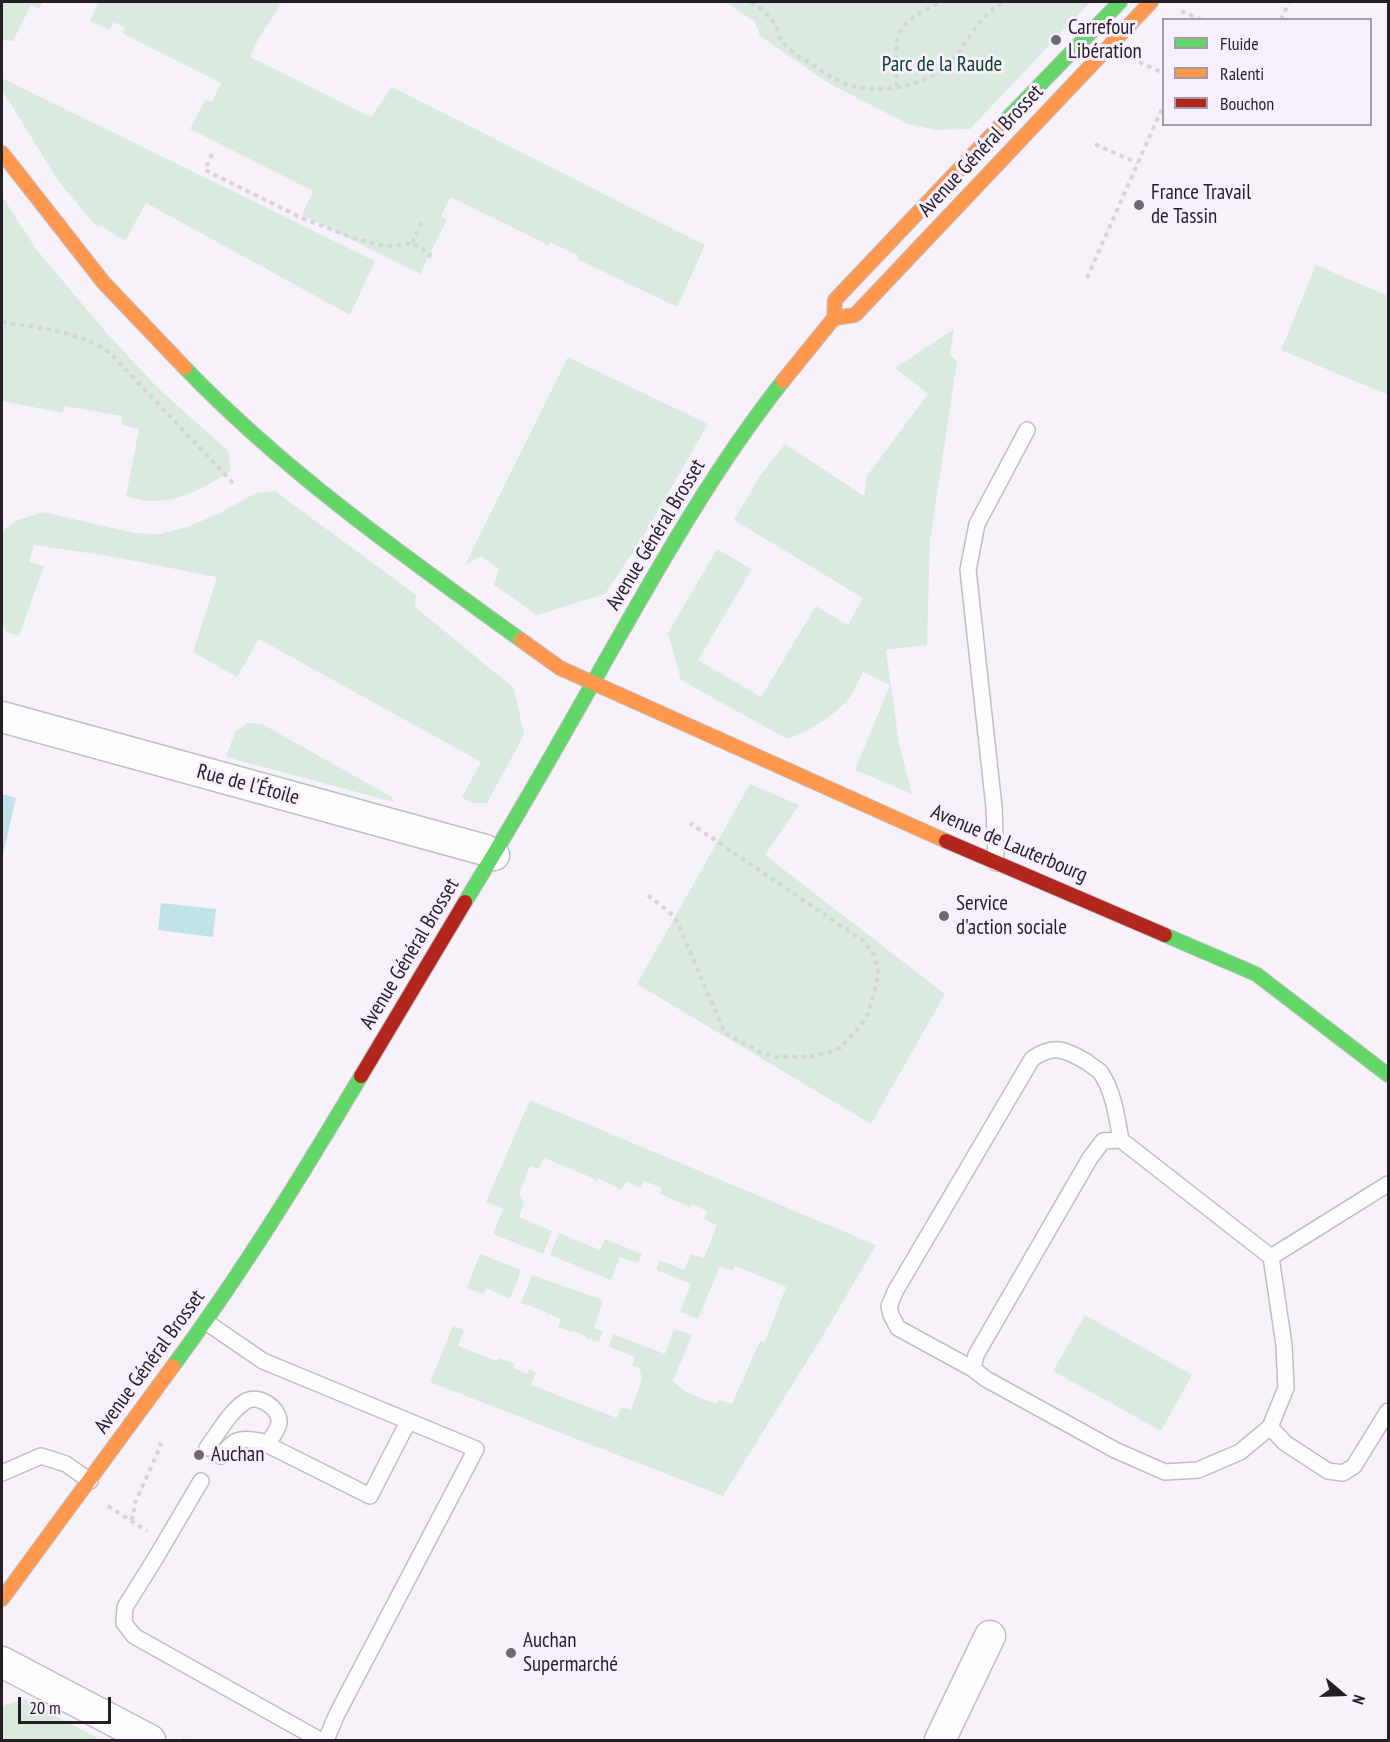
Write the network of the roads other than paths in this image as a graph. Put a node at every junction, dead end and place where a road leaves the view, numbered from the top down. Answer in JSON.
{"nodes":[{"id":1,"x":1120,"y":2,"type":"edge"},
{"id":2,"x":1151,"y":2,"type":"edge"},
{"id":3,"x":2,"y":153,"type":"edge"},
{"id":4,"x":834,"y":318,"type":"junction"},
{"id":5,"x":1027,"y":430,"type":"dead end"},
{"id":6,"x":593,"y":684,"type":"junction"},
{"id":7,"x":2,"y":717,"type":"edge"},
{"id":8,"x":494,"y":855,"type":"junction"},
{"id":9,"x":996,"y":863,"type":"junction"},
{"id":10,"x":1389,"y":1075,"type":"edge"},
{"id":11,"x":1121,"y":1140,"type":"junction"},
{"id":12,"x":1389,"y":1184,"type":"edge"},
{"id":13,"x":1270,"y":1257,"type":"junction"},
{"id":14,"x":206,"y":1322,"type":"junction"},
{"id":15,"x":973,"y":1369,"type":"junction"},
{"id":16,"x":1389,"y":1411,"type":"edge"},
{"id":17,"x":408,"y":1422,"type":"junction"},
{"id":18,"x":1270,"y":1427,"type":"junction"},
{"id":19,"x":264,"y":1442,"type":"junction"},
{"id":20,"x":2,"y":1473,"type":"edge"},
{"id":21,"x":90,"y":1481,"type":"junction"},
{"id":22,"x":201,"y":1481,"type":"dead end"},
{"id":23,"x":2,"y":1599,"type":"edge"},
{"id":24,"x":990,"y":1636,"type":"dead end"},
{"id":25,"x":2,"y":1662,"type":"edge"},
{"id":26,"x":150,"y":1740,"type":"edge"},
{"id":27,"x":320,"y":1740,"type":"edge"},
{"id":28,"x":326,"y":1740,"type":"edge"},
{"id":29,"x":940,"y":1740,"type":"edge"}],
"edges":[{"from":1,"to":4,"type":"main road","name":"Avenue Général Brosset"},
{"from":2,"to":4,"type":"main road","name":"Avenue Général Brosset"},
{"from":3,"to":6,"type":"main road","name":"Avenue de Lauterbourg"},
{"from":4,"to":6,"type":"main road","name":"Avenue Général Brosset"},
{"from":5,"to":9,"type":"lane"},
{"from":6,"to":8,"type":"main road","name":"Avenue Général Brosset"},
{"from":6,"to":9,"type":"main road","name":"Avenue de Lauterbourg"},
{"from":7,"to":8,"type":"street","name":"Rue de l'Étoile"},
{"from":8,"to":14,"type":"main road","name":"Avenue Général Brosset"},
{"from":9,"to":10,"type":"main road","name":"Avenue de Lauterbourg"},
{"from":11,"to":13,"type":"lane"},
{"from":11,"to":15,"type":"lane"},
{"from":11,"to":15,"type":"lane"},
{"from":12,"to":13,"type":"lane"},
{"from":13,"to":18,"type":"lane"},
{"from":14,"to":17,"type":"lane"},
{"from":14,"to":21,"type":"main road","name":"Avenue Général Brosset"},
{"from":15,"to":18,"type":"lane"},
{"from":16,"to":18,"type":"lane"},
{"from":17,"to":19,"type":"lane"},
{"from":17,"to":28,"type":"lane"},
{"from":19,"to":19,"type":"lane"},
{"from":20,"to":21,"type":"lane"},
{"from":21,"to":23,"type":"main road","name":"Avenue Général Brosset"},
{"from":22,"to":27,"type":"lane"},
{"from":24,"to":29,"type":"street"},
{"from":25,"to":26,"type":"street"}]}
